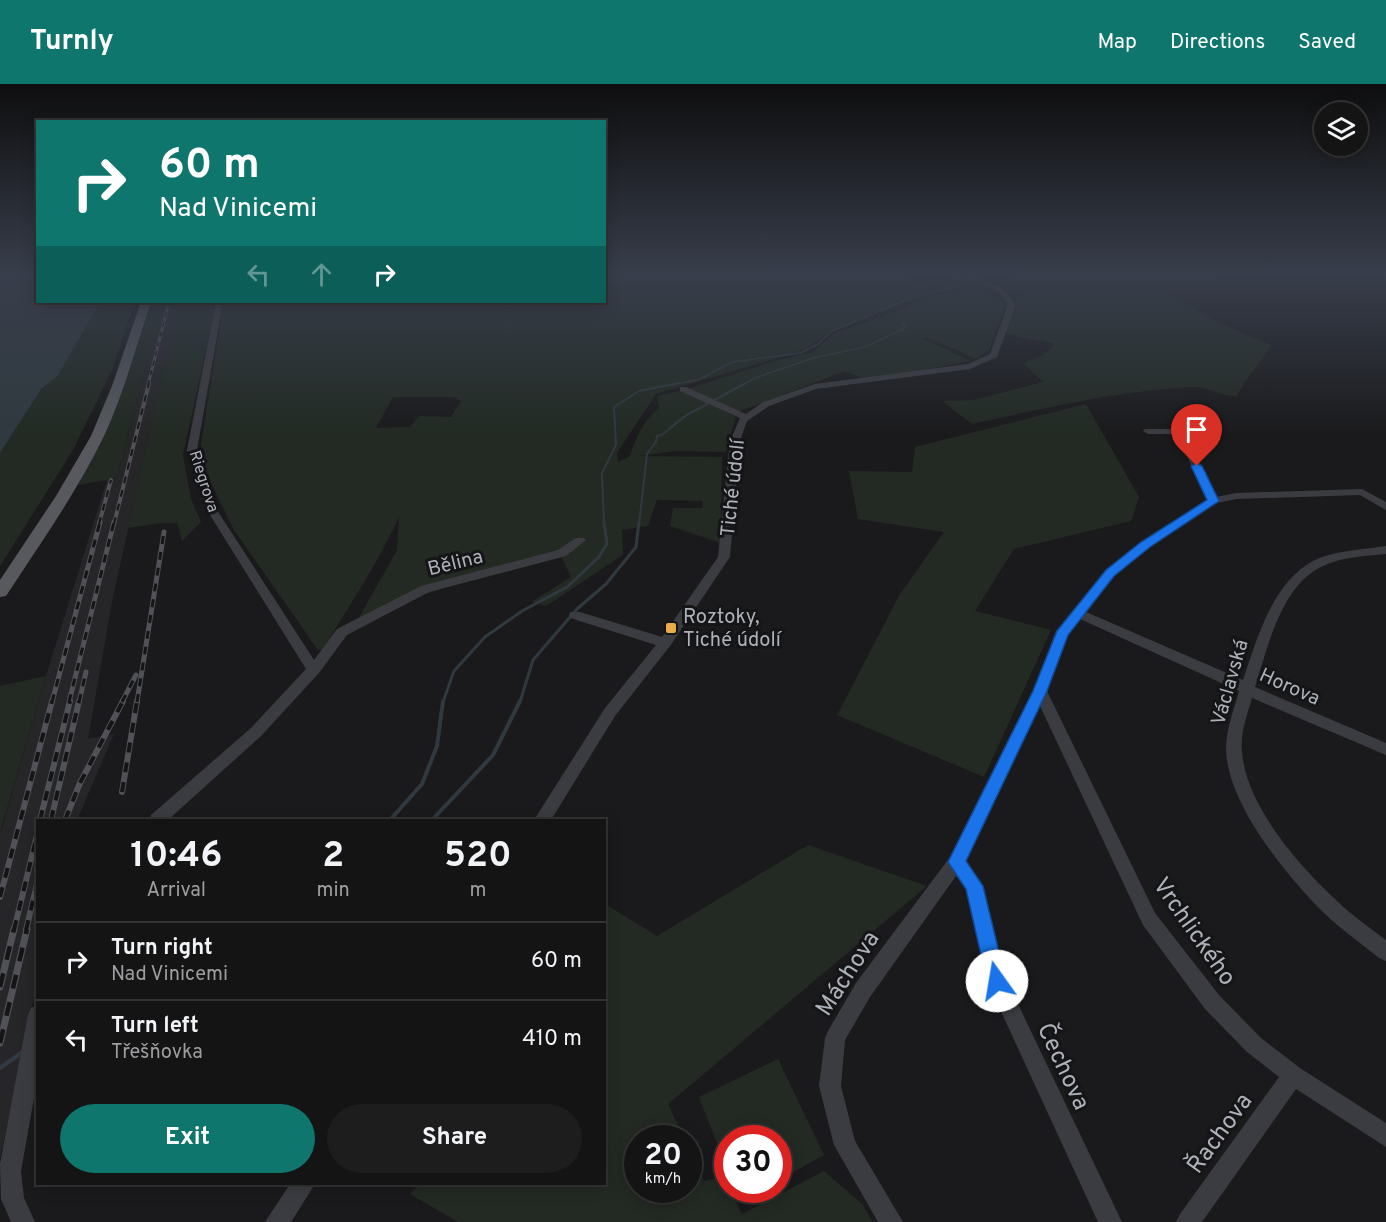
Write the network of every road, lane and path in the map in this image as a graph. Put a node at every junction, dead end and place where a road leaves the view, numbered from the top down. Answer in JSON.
{"nodes":[{"id":1,"x":137,"y":328,"type":"edge"},
{"id":2,"x":214,"y":328,"type":"edge"},
{"id":3,"x":1005,"y":328,"type":"edge"},
{"id":4,"x":683,"y":389,"type":"dead end"},
{"id":5,"x":746,"y":417,"type":"junction"},
{"id":6,"x":1148,"y":431,"type":"dead end"},
{"id":7,"x":1180,"y":431,"type":"junction"},
{"id":8,"x":1203,"y":431,"type":"dead end"},
{"id":9,"x":1213,"y":501,"type":"junction"},
{"id":10,"x":1386,"y":507,"type":"edge"},
{"id":11,"x":580,"y":540,"type":"dead end"},
{"id":12,"x":1386,"y":550,"type":"edge"},
{"id":13,"x":0,"y":592,"type":"edge"},
{"id":14,"x":575,"y":615,"type":"dead end"},
{"id":15,"x":1079,"y":615,"type":"junction"},
{"id":16,"x":665,"y":644,"type":"junction"},
{"id":17,"x":314,"y":670,"type":"junction"},
{"id":18,"x":1246,"y":689,"type":"junction"},
{"id":19,"x":1040,"y":691,"type":"junction"},
{"id":20,"x":1386,"y":749,"type":"edge"},
{"id":21,"x":158,"y":819,"type":"edge"},
{"id":22,"x":543,"y":819,"type":"edge"},
{"id":23,"x":956,"y":862,"type":"junction"},
{"id":24,"x":1386,"y":952,"type":"edge"},
{"id":25,"x":36,"y":1024,"type":"edge"},
{"id":26,"x":1293,"y":1075,"type":"junction"},
{"id":27,"x":1386,"y":1136,"type":"edge"},
{"id":28,"x":303,"y":1185,"type":"edge"},
{"id":29,"x":23,"y":1222,"type":"edge"},
{"id":30,"x":277,"y":1222,"type":"edge"},
{"id":31,"x":891,"y":1222,"type":"edge"},
{"id":32,"x":1110,"y":1222,"type":"edge"},
{"id":33,"x":1188,"y":1222,"type":"edge"}],
"edges":[{"from":1,"to":13,"type":"main road"},
{"from":2,"to":17,"type":"street","name":"Riegrova"},
{"from":3,"to":5,"type":"street","name":"Tiché údolí"},
{"from":4,"to":5,"type":"street"},
{"from":5,"to":16,"type":"street","name":"Tiché údolí"},
{"from":6,"to":7,"type":"street"},
{"from":7,"to":8,"type":"street"},
{"from":7,"to":9,"type":"street"},
{"from":9,"to":10,"type":"street"},
{"from":9,"to":15,"type":"street","name":"Máchova"},
{"from":11,"to":17,"type":"street","name":"Bělina"},
{"from":12,"to":18,"type":"street","name":"Václavská"},
{"from":14,"to":16,"type":"street"},
{"from":15,"to":18,"type":"street","name":"Horova"},
{"from":15,"to":19,"type":"street","name":"Máchova"},
{"from":16,"to":22,"type":"street","name":"Tiché údolí"},
{"from":17,"to":21,"type":"street"},
{"from":18,"to":20,"type":"street","name":"Horova"},
{"from":18,"to":24,"type":"street","name":"Václavská"},
{"from":19,"to":23,"type":"street","name":"Máchova"},
{"from":19,"to":26,"type":"street","name":"Vrchlického"},
{"from":23,"to":31,"type":"street","name":"Máchova"},
{"from":23,"to":32,"type":"street","name":"Čechova"},
{"from":25,"to":29,"type":"street"},
{"from":26,"to":27,"type":"street","name":"Vrchlického"},
{"from":26,"to":33,"type":"street","name":"Řachova"},
{"from":28,"to":30,"type":"street"}]}
